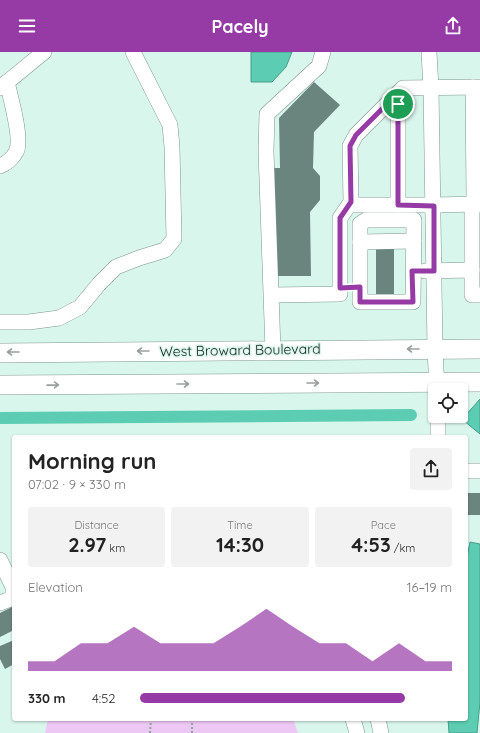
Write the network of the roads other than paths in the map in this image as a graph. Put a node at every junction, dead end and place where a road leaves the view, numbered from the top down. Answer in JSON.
{"nodes":[{"id":1,"x":44,"y":52,"type":"edge"},
{"id":2,"x":133,"y":52,"type":"edge"},
{"id":3,"x":322,"y":52,"type":"edge"},
{"id":4,"x":429,"y":52,"type":"edge"},
{"id":5,"x":4,"y":85,"type":"edge"},
{"id":6,"x":476,"y":87,"type":"edge"},
{"id":7,"x":431,"y":88,"type":"junction"},
{"id":8,"x":392,"y":99,"type":"junction"},
{"id":9,"x":0,"y":166,"type":"edge"},
{"id":10,"x":350,"y":204,"type":"junction"},
{"id":11,"x":477,"y":204,"type":"edge"},
{"id":12,"x":398,"y":205,"type":"junction"},
{"id":13,"x":434,"y":206,"type":"junction"},
{"id":14,"x":414,"y":241,"type":"junction"},
{"id":15,"x":360,"y":242,"type":"junction"},
{"id":16,"x":472,"y":270,"type":"junction"},
{"id":17,"x":412,"y":271,"type":"junction"},
{"id":18,"x":434,"y":271,"type":"junction"},
{"id":19,"x":360,"y":287,"type":"junction"},
{"id":20,"x":340,"y":288,"type":"junction"},
{"id":21,"x":272,"y":295,"type":"junction"},
{"id":22,"x":480,"y":295,"type":"edge"},
{"id":23,"x":0,"y":322,"type":"edge"},
{"id":24,"x":435,"y":349,"type":"junction"},
{"id":25,"x":480,"y":349,"type":"edge"},
{"id":26,"x":273,"y":350,"type":"junction"},
{"id":27,"x":0,"y":352,"type":"edge"},
{"id":28,"x":480,"y":382,"type":"edge"},
{"id":29,"x":437,"y":383,"type":"edge"},
{"id":30,"x":468,"y":383,"type":"edge"},
{"id":31,"x":0,"y":385,"type":"edge"},
{"id":32,"x":428,"y":386,"type":"edge"},
{"id":33,"x":438,"y":423,"type":"edge"},
{"id":34,"x":438,"y":435,"type":"edge"},
{"id":35,"x":468,"y":471,"type":"edge"},
{"id":36,"x":480,"y":471,"type":"edge"},
{"id":37,"x":0,"y":560,"type":"edge"},
{"id":38,"x":12,"y":585,"type":"edge"},
{"id":39,"x":12,"y":598,"type":"edge"},
{"id":40,"x":0,"y":603,"type":"edge"},
{"id":41,"x":354,"y":721,"type":"edge"},
{"id":42,"x":378,"y":721,"type":"edge"},
{"id":43,"x":357,"y":733,"type":"edge"},
{"id":44,"x":381,"y":733,"type":"edge"}],
"edges":[{"from":1,"to":5,"type":"street"},
{"from":2,"to":23,"type":"street"},
{"from":3,"to":21,"type":"street"},
{"from":4,"to":7,"type":"street"},
{"from":5,"to":9,"type":"street"},
{"from":6,"to":7,"type":"street"},
{"from":6,"to":11,"type":"street"},
{"from":7,"to":8,"type":"street"},
{"from":7,"to":13,"type":"street"},
{"from":8,"to":10,"type":"street"},
{"from":8,"to":12,"type":"street"},
{"from":10,"to":12,"type":"street"},
{"from":10,"to":20,"type":"street"},
{"from":11,"to":13,"type":"street"},
{"from":11,"to":16,"type":"street"},
{"from":12,"to":13,"type":"street"},
{"from":13,"to":18,"type":"street"},
{"from":14,"to":15,"type":"street"},
{"from":14,"to":15,"type":"street"},
{"from":14,"to":17,"type":"street"},
{"from":15,"to":19,"type":"street"},
{"from":16,"to":18,"type":"street"},
{"from":16,"to":22,"type":"street"},
{"from":17,"to":18,"type":"street"},
{"from":17,"to":19,"type":"street"},
{"from":18,"to":24,"type":"street"},
{"from":19,"to":20,"type":"street"},
{"from":20,"to":21,"type":"street"},
{"from":21,"to":26,"type":"street"},
{"from":24,"to":25,"type":"main road","name":"West Broward Boulevard"},
{"from":24,"to":26,"type":"main road","name":"West Broward Boulevard","one_way":true},
{"from":24,"to":29,"type":"street"},
{"from":26,"to":27,"type":"main road","name":"West Broward Boulevard","one_way":true},
{"from":28,"to":30,"type":"main road"},
{"from":31,"to":32,"type":"main road","one_way":true},
{"from":33,"to":34,"type":"street"},
{"from":35,"to":36,"type":"street"},
{"from":37,"to":38,"type":"street"},
{"from":39,"to":40,"type":"street"},
{"from":41,"to":43,"type":"street"},
{"from":42,"to":44,"type":"street"}]}
